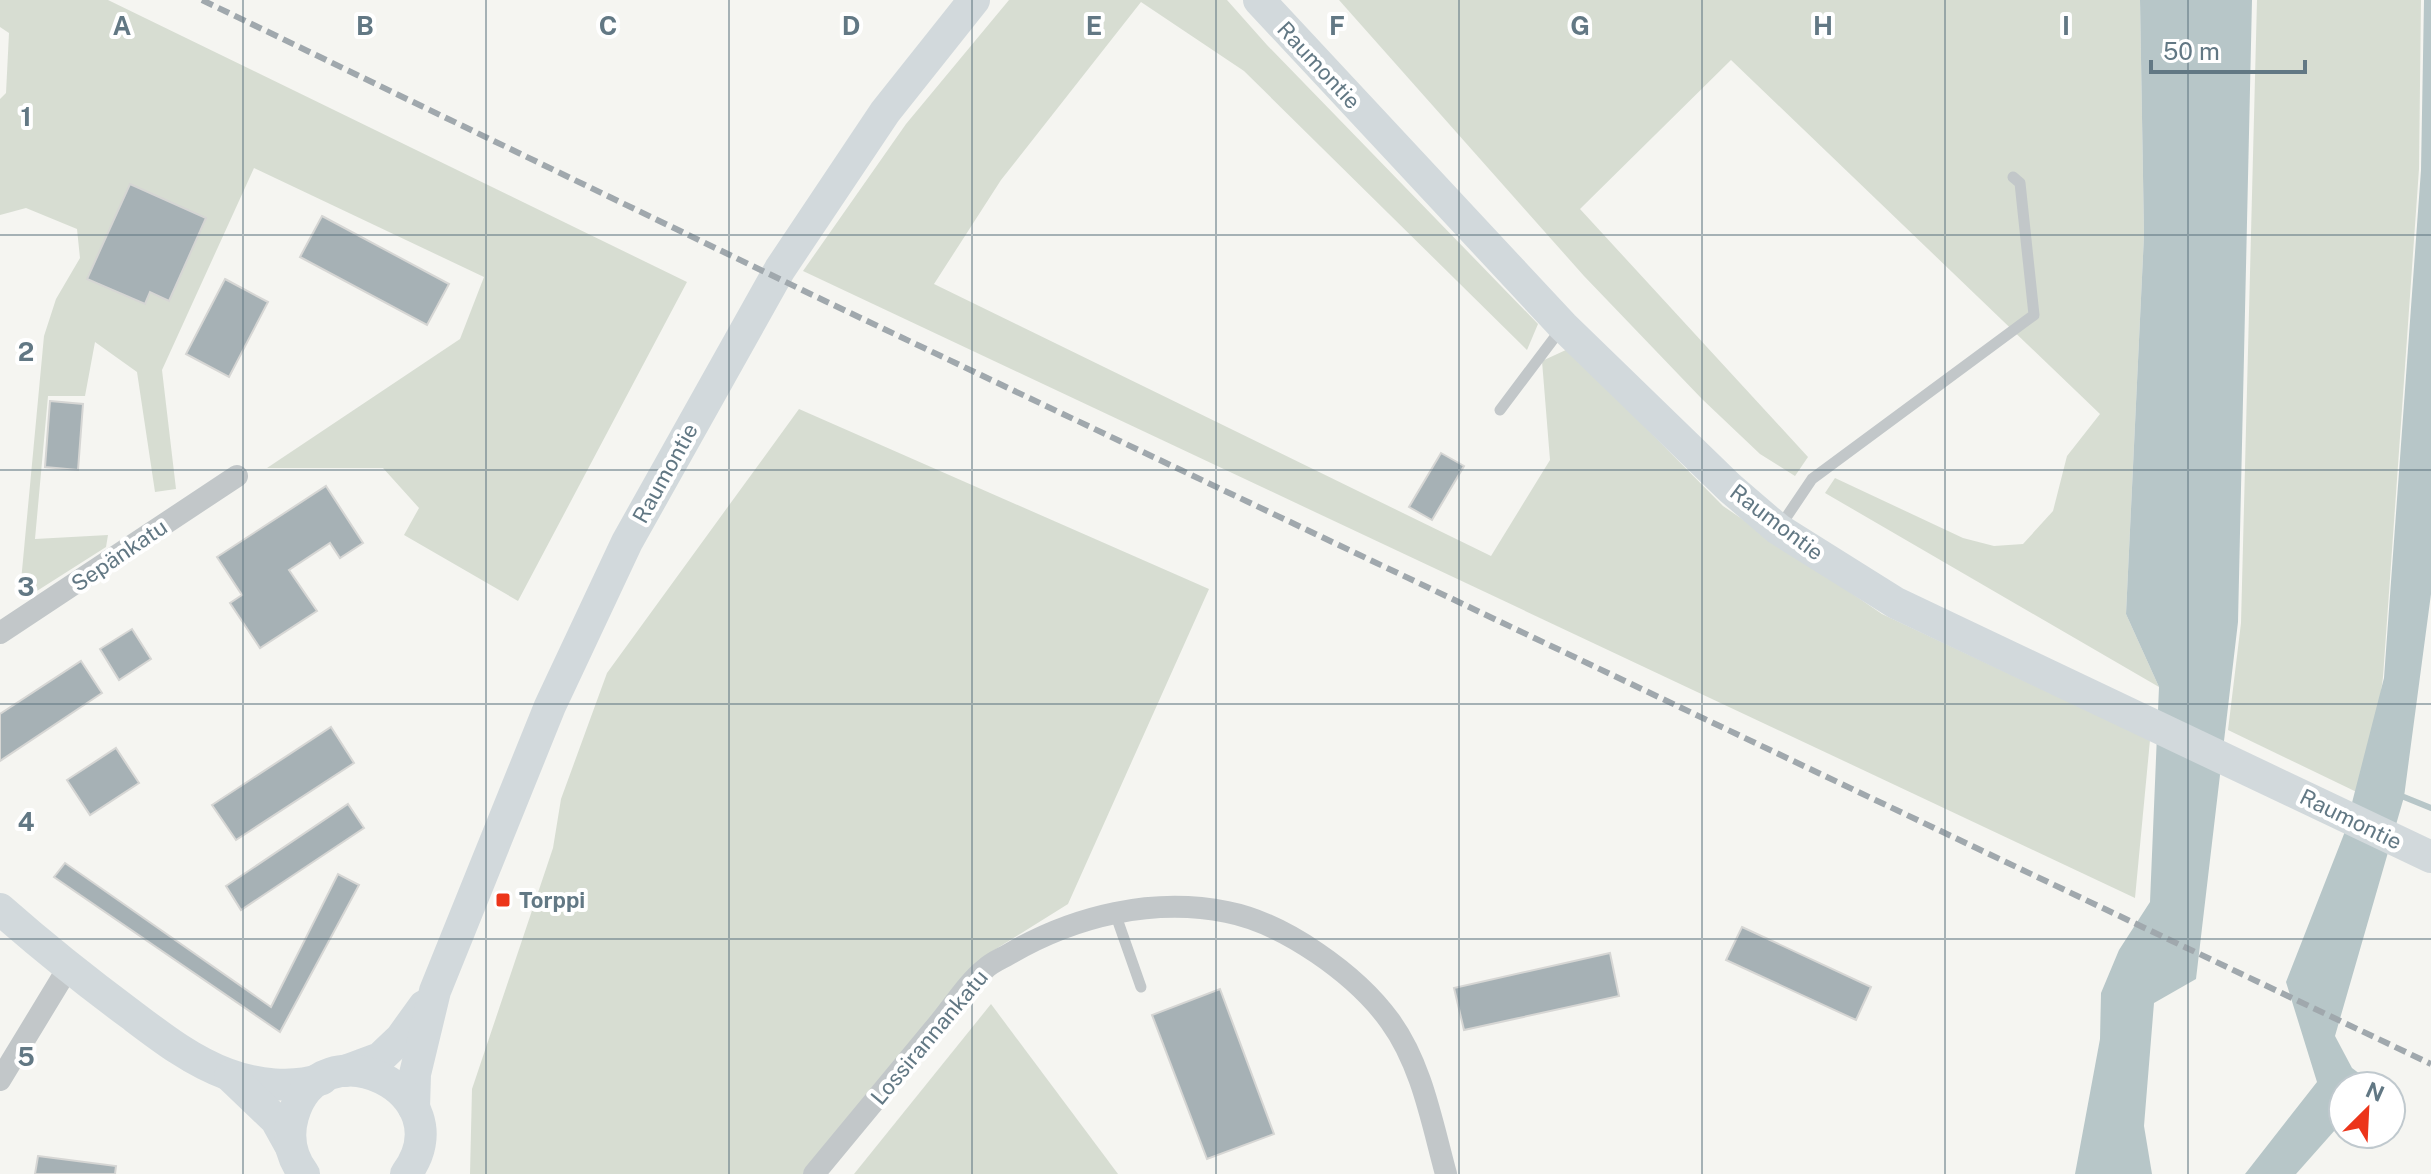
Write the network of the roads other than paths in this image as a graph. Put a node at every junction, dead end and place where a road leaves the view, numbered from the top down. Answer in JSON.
{"nodes":[{"id":1,"x":974,"y":0,"type":"edge"},
{"id":2,"x":1259,"y":0,"type":"edge"},
{"id":3,"x":2013,"y":177,"type":"dead end"},
{"id":4,"x":1563,"y":326,"type":"junction"},
{"id":5,"x":1500,"y":410,"type":"dead end"},
{"id":6,"x":237,"y":476,"type":"dead end"},
{"id":7,"x":1778,"y":529,"type":"junction"},
{"id":8,"x":0,"y":633,"type":"edge"},
{"id":9,"x":2431,"y":857,"type":"edge"},
{"id":10,"x":0,"y":909,"type":"edge"},
{"id":11,"x":1115,"y":913,"type":"junction"},
{"id":12,"x":68,"y":968,"type":"junction"},
{"id":13,"x":1141,"y":987,"type":"dead end"},
{"id":14,"x":435,"y":991,"type":"junction"},
{"id":15,"x":227,"y":1074,"type":"junction"},
{"id":16,"x":333,"y":1075,"type":"junction"},
{"id":17,"x":0,"y":1080,"type":"edge"},
{"id":18,"x":414,"y":1108,"type":"junction"},
{"id":19,"x":297,"y":1165,"type":"edge"},
{"id":20,"x":417,"y":1165,"type":"edge"},
{"id":21,"x":814,"y":1174,"type":"edge"},
{"id":22,"x":1446,"y":1174,"type":"edge"}],
"edges":[{"from":1,"to":14,"type":"street","name":"Raumontie"},
{"from":2,"to":4,"type":"street","name":"Raumontie"},
{"from":3,"to":7,"type":"lane"},
{"from":4,"to":5,"type":"lane"},
{"from":4,"to":7,"type":"street","name":"Raumontie"},
{"from":6,"to":8,"type":"street","name":"Sepänkatu"},
{"from":7,"to":9,"type":"street","name":"Raumontie"},
{"from":10,"to":12,"type":"street"},
{"from":11,"to":13,"type":"lane"},
{"from":11,"to":21,"type":"street","name":"Lossirannankatu"},
{"from":11,"to":22,"type":"street","name":"Lossirannankatu"},
{"from":12,"to":15,"type":"street"},
{"from":12,"to":17,"type":"street"},
{"from":14,"to":16,"type":"street","name":"Raumontie"},
{"from":14,"to":18,"type":"street","name":"Raumontie"},
{"from":15,"to":16,"type":"street"},
{"from":15,"to":19,"type":"street"},
{"from":16,"to":18,"type":"street"},
{"from":16,"to":19,"type":"street"},
{"from":18,"to":20,"type":"street","name":"Raumontie"}]}
